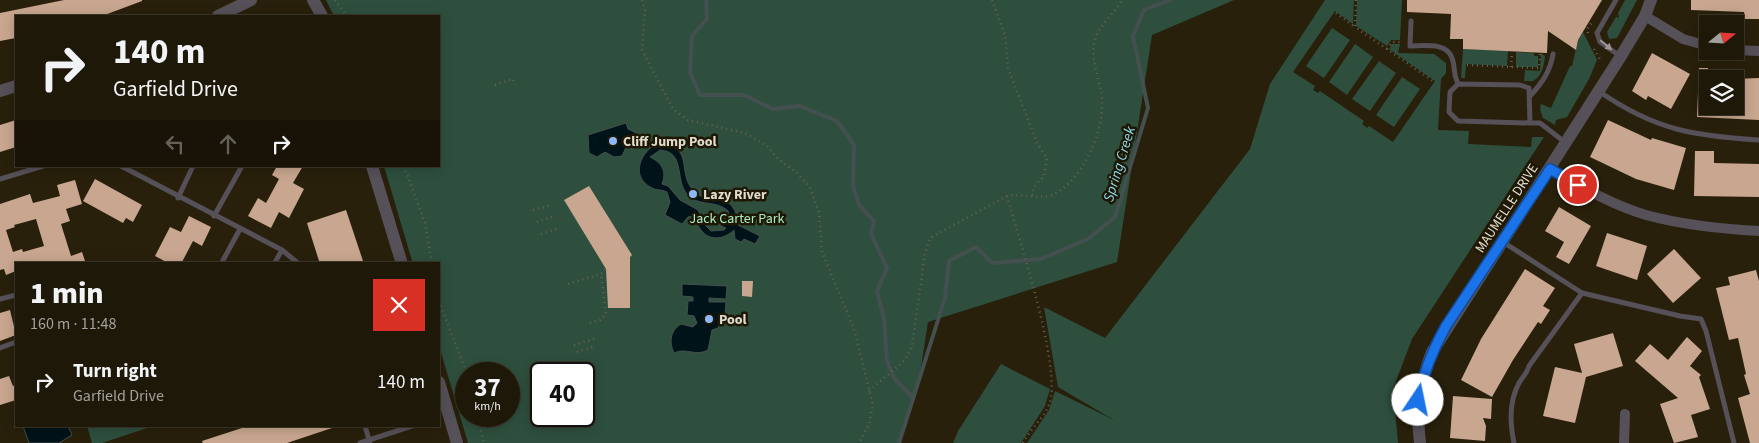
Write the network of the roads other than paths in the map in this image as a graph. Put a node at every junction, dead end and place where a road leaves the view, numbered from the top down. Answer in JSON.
{"nodes":[{"id":1,"x":251,"y":0,"type":"edge"},
{"id":2,"x":312,"y":0,"type":"edge"},
{"id":3,"x":1616,"y":0,"type":"edge"},
{"id":4,"x":1651,"y":0,"type":"edge"},
{"id":5,"x":220,"y":15,"type":"edge"},
{"id":6,"x":321,"y":15,"type":"edge"},
{"id":7,"x":1645,"y":16,"type":"junction"},
{"id":8,"x":1411,"y":21,"type":"dead end"},
{"id":9,"x":1699,"y":43,"type":"edge"},
{"id":10,"x":1744,"y":50,"type":"edge"},
{"id":11,"x":1759,"y":51,"type":"edge"},
{"id":12,"x":1553,"y":54,"type":"dead end"},
{"id":13,"x":1621,"y":56,"type":"junction"},
{"id":14,"x":1458,"y":84,"type":"junction"},
{"id":15,"x":15,"y":86,"type":"edge"},
{"id":16,"x":0,"y":91,"type":"edge"},
{"id":17,"x":1599,"y":91,"type":"junction"},
{"id":18,"x":1530,"y":96,"type":"junction"},
{"id":19,"x":1530,"y":123,"type":"junction"},
{"id":20,"x":1759,"y":140,"type":"edge"},
{"id":21,"x":1566,"y":143,"type":"junction"},
{"id":22,"x":40,"y":167,"type":"edge"},
{"id":23,"x":123,"y":167,"type":"edge"},
{"id":24,"x":193,"y":167,"type":"edge"},
{"id":25,"x":241,"y":167,"type":"edge"},
{"id":26,"x":372,"y":167,"type":"edge"},
{"id":27,"x":1550,"y":169,"type":"junction"},
{"id":28,"x":0,"y":179,"type":"edge"},
{"id":29,"x":178,"y":198,"type":"junction"},
{"id":30,"x":214,"y":216,"type":"junction"},
{"id":31,"x":240,"y":229,"type":"junction"},
{"id":32,"x":1759,"y":231,"type":"edge"},
{"id":33,"x":1502,"y":242,"type":"junction"},
{"id":34,"x":282,"y":250,"type":"junction"},
{"id":35,"x":222,"y":262,"type":"edge"},
{"id":36,"x":275,"y":262,"type":"edge"},
{"id":37,"x":297,"y":262,"type":"edge"},
{"id":38,"x":401,"y":262,"type":"edge"},
{"id":39,"x":1582,"y":293,"type":"junction"},
{"id":40,"x":15,"y":295,"type":"edge"},
{"id":41,"x":0,"y":299,"type":"edge"},
{"id":42,"x":15,"y":342,"type":"edge"},
{"id":43,"x":0,"y":348,"type":"edge"},
{"id":44,"x":440,"y":387,"type":"edge"},
{"id":45,"x":1625,"y":414,"type":"dead end"},
{"id":46,"x":364,"y":427,"type":"edge"},
{"id":47,"x":409,"y":427,"type":"edge"},
{"id":48,"x":370,"y":442,"type":"edge"},
{"id":49,"x":360,"y":443,"type":"edge"},
{"id":50,"x":458,"y":443,"type":"edge"},
{"id":51,"x":1420,"y":443,"type":"edge"},
{"id":52,"x":1514,"y":443,"type":"edge"},
{"id":53,"x":1624,"y":443,"type":"edge"},
{"id":54,"x":1734,"y":443,"type":"edge"}],
"edges":[{"from":1,"to":5,"type":"street"},
{"from":2,"to":6,"type":"street"},
{"from":3,"to":13,"type":"lane","one_way":true},
{"from":4,"to":7,"type":"street","name":"MAUMELLE DRIVE"},
{"from":7,"to":9,"type":"street"},
{"from":7,"to":13,"type":"street","name":"MAUMELLE DRIVE"},
{"from":8,"to":14,"type":"lane"},
{"from":10,"to":11,"type":"street"},
{"from":12,"to":18,"type":"lane"},
{"from":13,"to":17,"type":"street","name":"MAUMELLE DRIVE"},
{"from":14,"to":18,"type":"lane"},
{"from":14,"to":19,"type":"lane"},
{"from":15,"to":16,"type":"street"},
{"from":17,"to":20,"type":"lane"},
{"from":17,"to":21,"type":"street","name":"MAUMELLE DRIVE"},
{"from":18,"to":19,"type":"lane"},
{"from":19,"to":21,"type":"lane"},
{"from":21,"to":27,"type":"street","name":"MAUMELLE DRIVE"},
{"from":22,"to":28,"type":"lane"},
{"from":23,"to":29,"type":"lane"},
{"from":24,"to":29,"type":"lane"},
{"from":25,"to":30,"type":"lane"},
{"from":26,"to":38,"type":"street"},
{"from":27,"to":32,"type":"street"},
{"from":27,"to":33,"type":"street","name":"MAUMELLE DRIVE"},
{"from":29,"to":30,"type":"lane"},
{"from":30,"to":31,"type":"lane"},
{"from":31,"to":34,"type":"lane"},
{"from":31,"to":35,"type":"lane"},
{"from":33,"to":39,"type":"lane"},
{"from":33,"to":51,"type":"street","name":"MAUMELLE DRIVE"},
{"from":34,"to":36,"type":"lane"},
{"from":34,"to":37,"type":"lane"},
{"from":39,"to":52,"type":"lane"},
{"from":39,"to":54,"type":"lane"},
{"from":40,"to":41,"type":"lane"},
{"from":42,"to":43,"type":"lane"},
{"from":44,"to":50,"type":"street"},
{"from":45,"to":53,"type":"street"},
{"from":46,"to":48,"type":"lane"},
{"from":47,"to":48,"type":"lane"},
{"from":48,"to":49,"type":"lane"}]}
